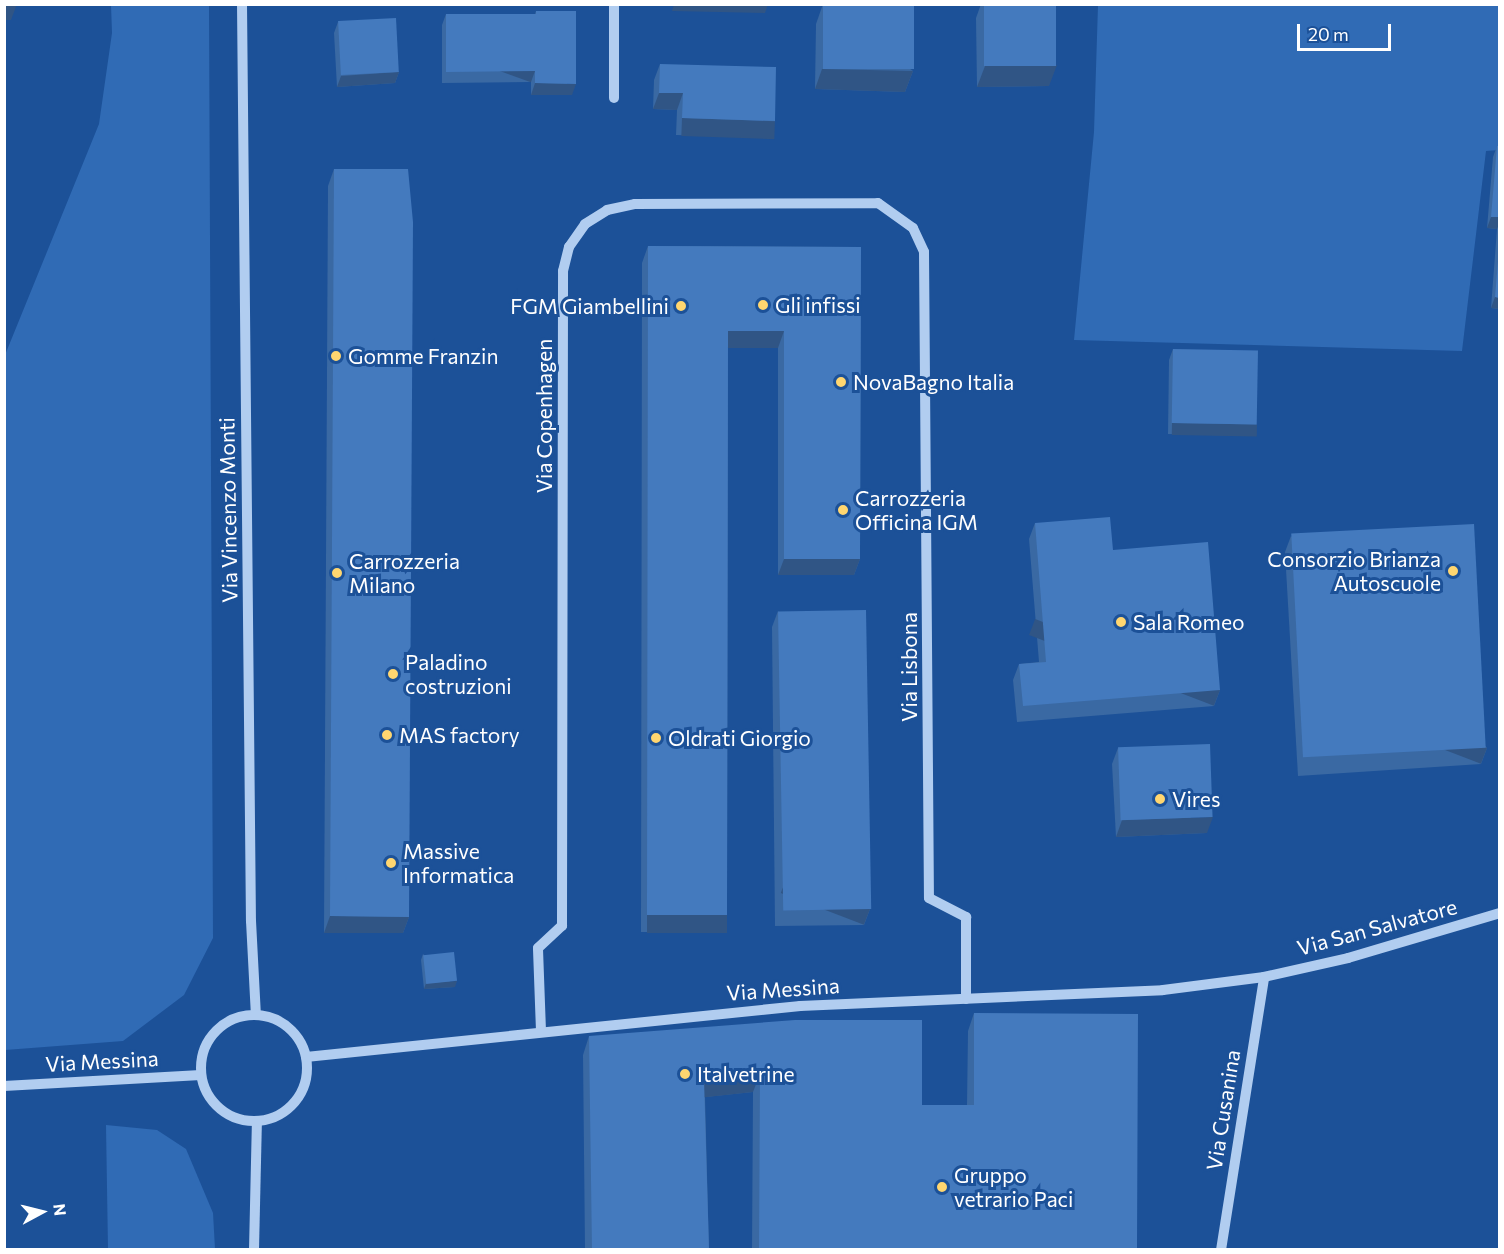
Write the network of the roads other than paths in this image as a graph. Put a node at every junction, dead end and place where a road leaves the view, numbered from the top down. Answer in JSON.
{"nodes":[{"id":1,"x":242,"y":4,"type":"edge"},
{"id":2,"x":614,"y":4,"type":"edge"},
{"id":3,"x":614,"y":98,"type":"dead end"},
{"id":4,"x":926,"y":312,"type":"joint"},
{"id":5,"x":1500,"y":913,"type":"edge"},
{"id":6,"x":1264,"y":977,"type":"junction"},
{"id":7,"x":966,"y":999,"type":"junction"},
{"id":8,"x":256,"y":1015,"type":"junction"},
{"id":9,"x":541,"y":1031,"type":"junction"},
{"id":10,"x":306,"y":1057,"type":"junction"},
{"id":11,"x":201,"y":1075,"type":"junction"},
{"id":12,"x":4,"y":1086,"type":"edge"},
{"id":13,"x":257,"y":1121,"type":"junction"},
{"id":14,"x":254,"y":1250,"type":"edge"},
{"id":15,"x":1221,"y":1250,"type":"edge"}],
"edges":[{"from":1,"to":8,"type":"street","name":"Via Vincenzo Monti"},
{"from":2,"to":3,"type":"street"},
{"from":4,"to":7,"type":"street","name":"Via Lisbona"},
{"from":4,"to":9,"type":"street","name":"Via Copenhagen"},
{"from":5,"to":6,"type":"street","name":"Via San Salvatore"},
{"from":6,"to":7,"type":"street","name":"Via Messina"},
{"from":6,"to":15,"type":"street","name":"Via Cusanina"},
{"from":7,"to":9,"type":"street","name":"Via Messina"},
{"from":8,"to":10,"type":"street"},
{"from":8,"to":11,"type":"street"},
{"from":9,"to":10,"type":"street","name":"Via Messina"},
{"from":10,"to":13,"type":"street"},
{"from":11,"to":12,"type":"street","name":"Via Messina"},
{"from":11,"to":13,"type":"street"},
{"from":13,"to":14,"type":"street"}]}
